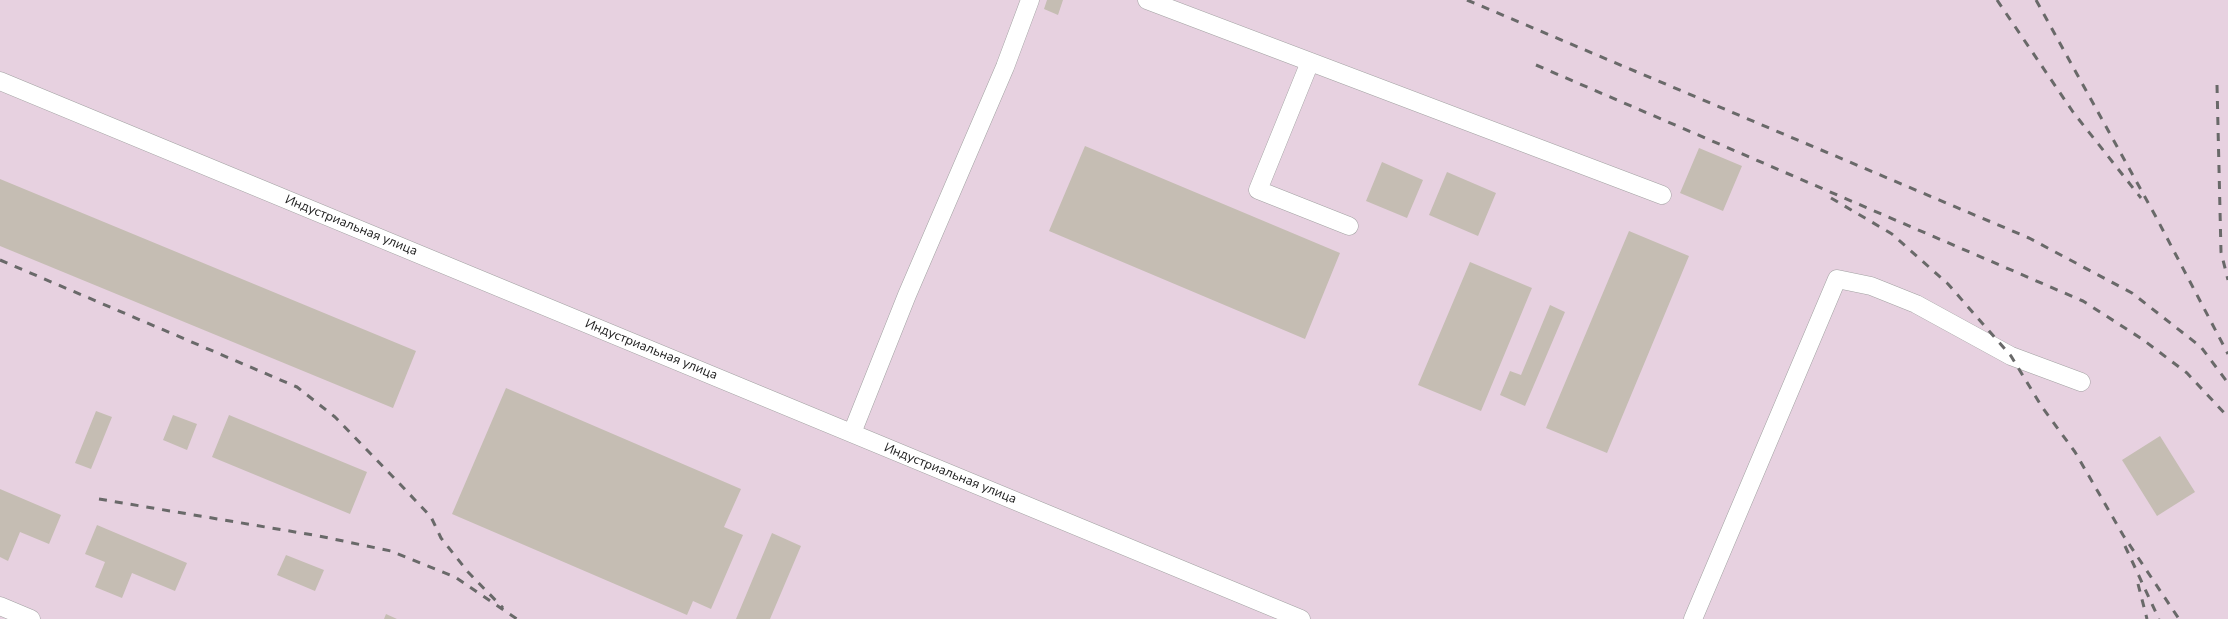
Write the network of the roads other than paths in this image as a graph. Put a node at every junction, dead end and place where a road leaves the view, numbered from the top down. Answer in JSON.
{"nodes":[{"id":1,"x":1030,"y":0,"type":"edge"},
{"id":2,"x":1147,"y":0,"type":"edge"},
{"id":3,"x":1310,"y":62,"type":"junction"},
{"id":4,"x":0,"y":81,"type":"edge"},
{"id":5,"x":1662,"y":196,"type":"dead end"},
{"id":6,"x":1349,"y":226,"type":"dead end"},
{"id":7,"x":2081,"y":382,"type":"dead end"},
{"id":8,"x":852,"y":433,"type":"junction"},
{"id":9,"x":0,"y":606,"type":"edge"},
{"id":10,"x":31,"y":619,"type":"edge"},
{"id":11,"x":1301,"y":619,"type":"edge"},
{"id":12,"x":1693,"y":619,"type":"edge"}],
"edges":[{"from":1,"to":8,"type":"street"},
{"from":2,"to":3,"type":"street"},
{"from":3,"to":5,"type":"street"},
{"from":3,"to":6,"type":"street"},
{"from":4,"to":8,"type":"street","name":"Индустриальная улица"},
{"from":7,"to":12,"type":"street"},
{"from":8,"to":11,"type":"street","name":"Индустриальная улица"},
{"from":9,"to":10,"type":"street"}]}
